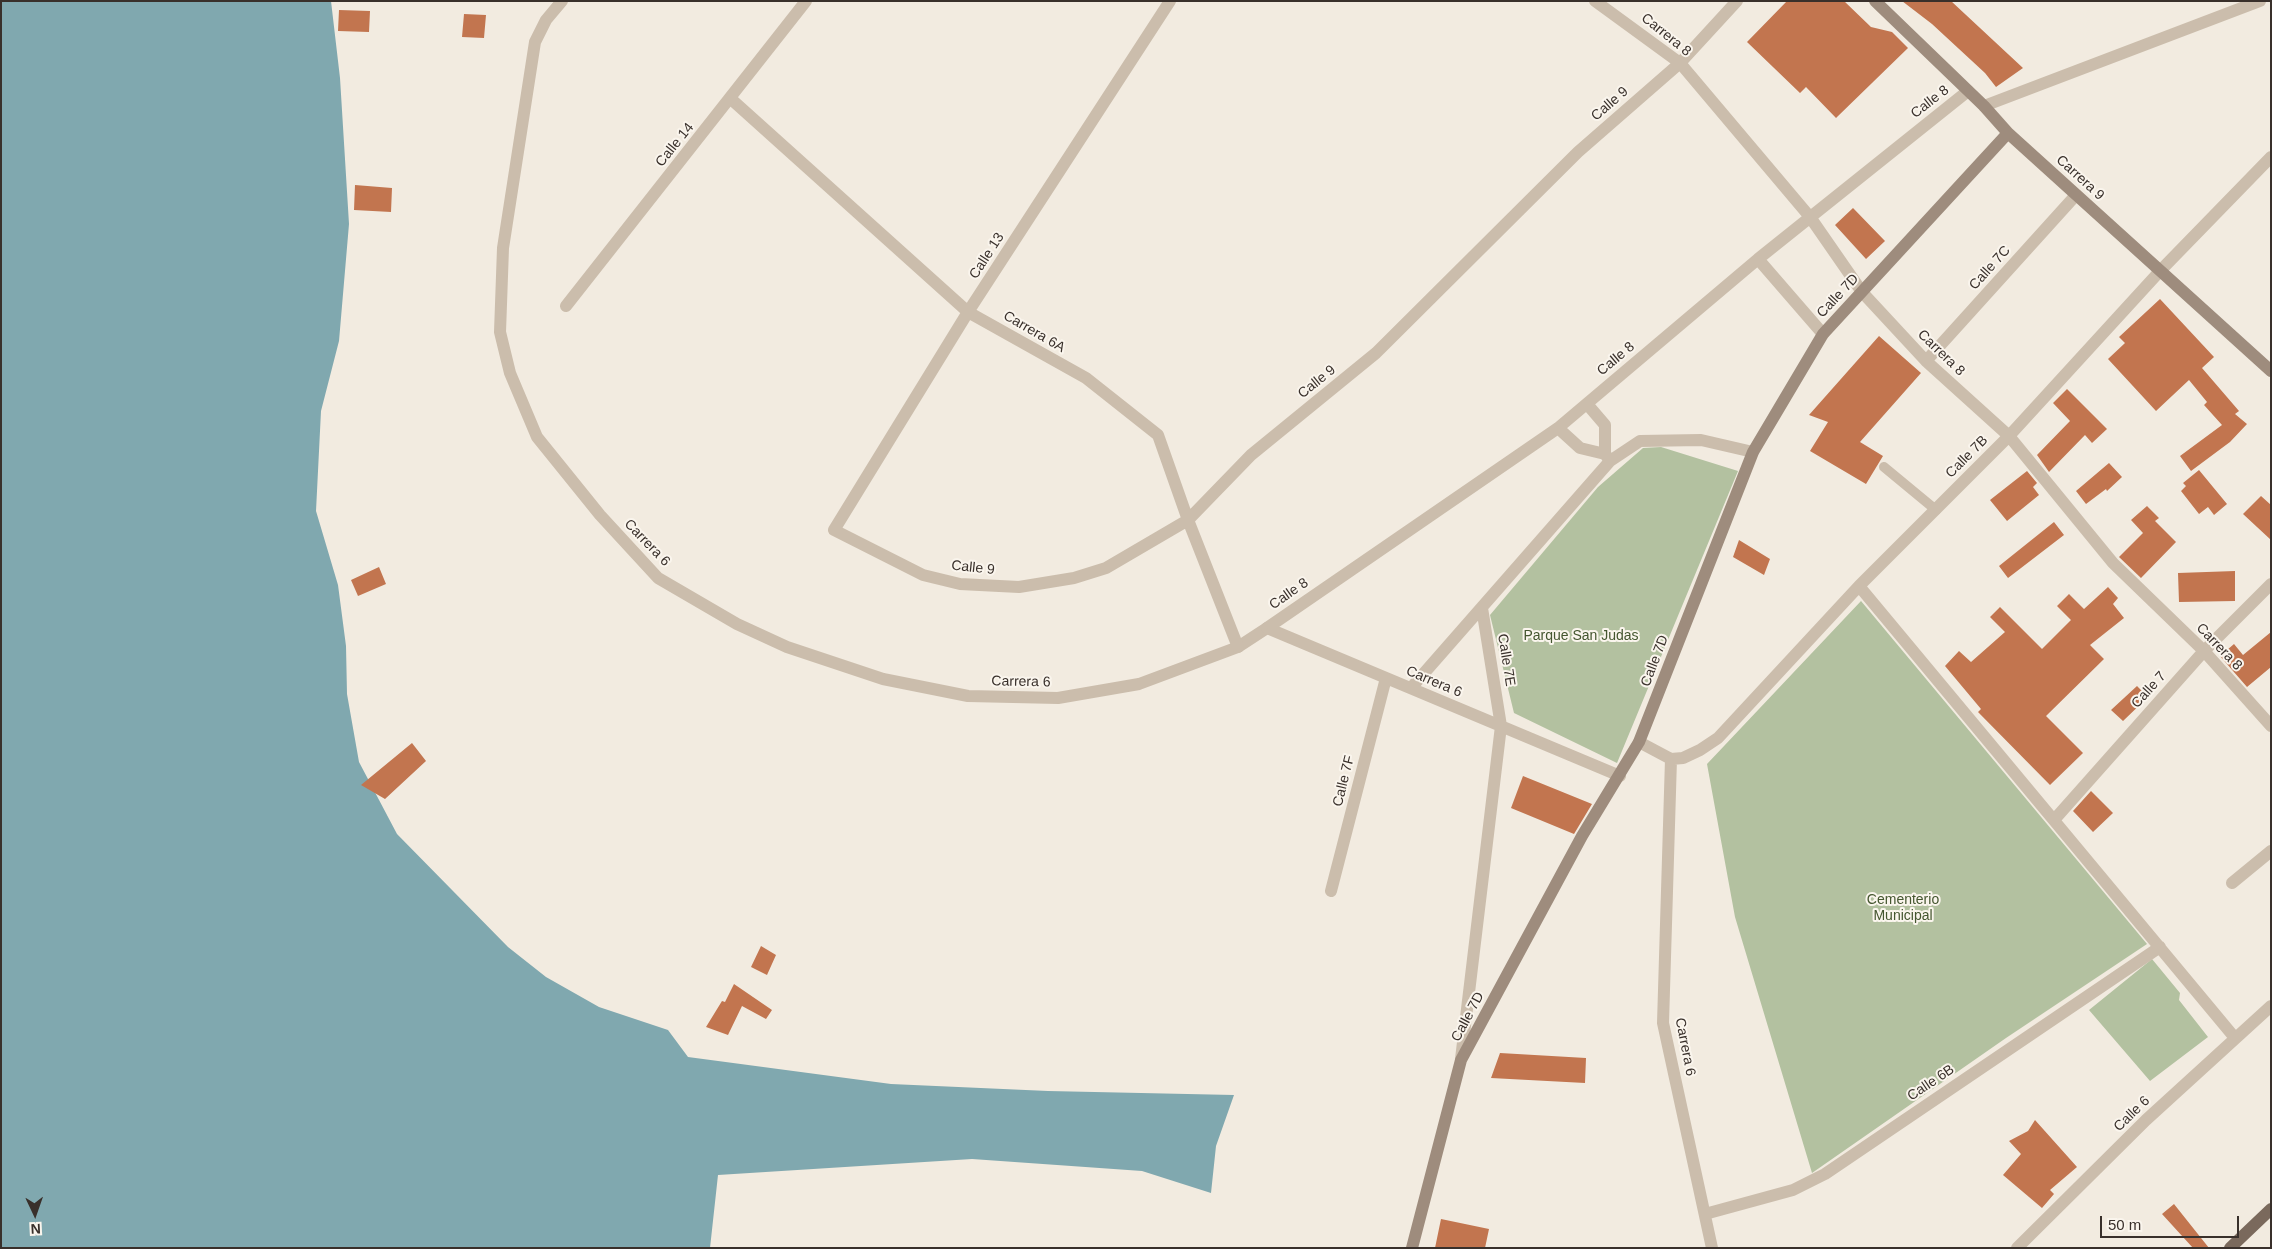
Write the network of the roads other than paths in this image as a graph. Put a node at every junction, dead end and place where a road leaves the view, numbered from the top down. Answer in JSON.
{"nodes":[{"id":1,"x":562,"y":1,"type":"edge"},
{"id":2,"x":806,"y":1,"type":"edge"},
{"id":3,"x":1170,"y":1,"type":"edge"},
{"id":4,"x":1595,"y":1,"type":"edge"},
{"id":5,"x":1737,"y":1,"type":"edge"},
{"id":6,"x":1875,"y":1,"type":"edge"},
{"id":7,"x":2260,"y":1,"type":"edge"},
{"id":8,"x":1680,"y":63,"type":"junction"},
{"id":9,"x":1968,"y":91,"type":"junction"},
{"id":10,"x":731,"y":99,"type":"junction"},
{"id":11,"x":1984,"y":106,"type":"junction"},
{"id":12,"x":2008,"y":133,"type":"junction"},
{"id":13,"x":2271,"y":157,"type":"edge"},
{"id":14,"x":2076,"y":195,"type":"junction"},
{"id":15,"x":1810,"y":217,"type":"junction"},
{"id":16,"x":1758,"y":260,"type":"junction"},
{"id":17,"x":2160,"y":271,"type":"junction"},
{"id":18,"x":1862,"y":292,"type":"junction"},
{"id":19,"x":566,"y":306,"type":"dead end"},
{"id":20,"x":968,"y":312,"type":"junction"},
{"id":21,"x":1823,"y":334,"type":"junction"},
{"id":22,"x":1926,"y":361,"type":"junction"},
{"id":23,"x":2271,"y":371,"type":"edge"},
{"id":24,"x":1587,"y":404,"type":"junction"},
{"id":25,"x":1558,"y":428,"type":"junction"},
{"id":26,"x":2009,"y":436,"type":"junction"},
{"id":27,"x":1753,"y":452,"type":"junction"},
{"id":28,"x":1607,"y":458,"type":"junction"},
{"id":29,"x":1884,"y":467,"type":"dead end"},
{"id":30,"x":1936,"y":510,"type":"junction"},
{"id":31,"x":1188,"y":520,"type":"junction"},
{"id":32,"x":834,"y":530,"type":"joint"},
{"id":33,"x":2271,"y":584,"type":"edge"},
{"id":34,"x":1860,"y":586,"type":"junction"},
{"id":35,"x":1482,"y":608,"type":"junction"},
{"id":36,"x":1267,"y":628,"type":"junction"},
{"id":37,"x":1238,"y":646,"type":"junction"},
{"id":38,"x":2204,"y":651,"type":"junction"},
{"id":39,"x":1386,"y":678,"type":"junction"},
{"id":40,"x":1411,"y":688,"type":"junction"},
{"id":41,"x":1501,"y":726,"type":"junction"},
{"id":42,"x":2271,"y":726,"type":"edge"},
{"id":43,"x":1639,"y":742,"type":"junction"},
{"id":44,"x":1671,"y":759,"type":"junction"},
{"id":45,"x":1620,"y":776,"type":"junction"},
{"id":46,"x":2054,"y":820,"type":"junction"},
{"id":47,"x":2271,"y":851,"type":"edge"},
{"id":48,"x":2232,"y":883,"type":"dead end"},
{"id":49,"x":1331,"y":891,"type":"dead end"},
{"id":50,"x":2160,"y":947,"type":"junction"},
{"id":51,"x":2271,"y":1006,"type":"edge"},
{"id":52,"x":2235,"y":1038,"type":"junction"},
{"id":53,"x":1461,"y":1060,"type":"junction"},
{"id":54,"x":2271,"y":1209,"type":"edge"},
{"id":55,"x":1705,"y":1214,"type":"junction"},
{"id":56,"x":1412,"y":1248,"type":"edge"},
{"id":57,"x":1712,"y":1248,"type":"edge"},
{"id":58,"x":2018,"y":1248,"type":"edge"},
{"id":59,"x":2230,"y":1248,"type":"edge"}],
"edges":[{"from":1,"to":37,"type":"street","name":"Carrera 6"},
{"from":2,"to":10,"type":"street","name":"Calle 14"},
{"from":3,"to":20,"type":"street","name":"Calle 13"},
{"from":4,"to":8,"type":"street","name":"Carrera 8"},
{"from":5,"to":8,"type":"street","name":"Calle 9"},
{"from":6,"to":9,"type":"main road","name":"Carrera 9"},
{"from":7,"to":11,"type":"street"},
{"from":8,"to":15,"type":"street","name":"Carrera 8"},
{"from":8,"to":31,"type":"street","name":"Calle 9"},
{"from":9,"to":11,"type":"main road","name":"Carrera 9"},
{"from":9,"to":15,"type":"street","name":"Calle 8"},
{"from":10,"to":19,"type":"street","name":"Calle 14"},
{"from":10,"to":20,"type":"street","name":"Carrera 6A"},
{"from":11,"to":12,"type":"main road","name":"Carrera 9"},
{"from":12,"to":14,"type":"main road","name":"Carrera 9"},
{"from":12,"to":18,"type":"main road","name":"Calle 7D"},
{"from":13,"to":17,"type":"street","name":"Calle 7B"},
{"from":14,"to":17,"type":"main road","name":"Carrera 9"},
{"from":14,"to":22,"type":"street","name":"Calle 7C"},
{"from":15,"to":16,"type":"street","name":"Calle 8"},
{"from":15,"to":18,"type":"street","name":"Carrera 8"},
{"from":16,"to":21,"type":"street"},
{"from":16,"to":24,"type":"street","name":"Calle 8"},
{"from":17,"to":23,"type":"main road","name":"Carrera 9"},
{"from":17,"to":26,"type":"street","name":"Calle 7B"},
{"from":18,"to":21,"type":"main road","name":"Calle 7D"},
{"from":18,"to":22,"type":"street","name":"Carrera 8"},
{"from":20,"to":31,"type":"street","name":"Carrera 6A"},
{"from":20,"to":32,"type":"street","name":"Calle 13"},
{"from":21,"to":27,"type":"main road","name":"Calle 7D"},
{"from":22,"to":26,"type":"street","name":"Carrera 8"},
{"from":24,"to":25,"type":"street","name":"Calle 8"},
{"from":24,"to":28,"type":"street"},
{"from":25,"to":28,"type":"street"},
{"from":25,"to":36,"type":"street","name":"Calle 8"},
{"from":26,"to":30,"type":"street","name":"Calle 7B"},
{"from":26,"to":38,"type":"street","name":"Carrera 8"},
{"from":27,"to":28,"type":"street"},
{"from":27,"to":43,"type":"main road","name":"Calle 7D"},
{"from":28,"to":35,"type":"street"},
{"from":29,"to":30,"type":"lane"},
{"from":30,"to":34,"type":"street","name":"Calle 7B"},
{"from":31,"to":32,"type":"street","name":"Calle 9"},
{"from":31,"to":37,"type":"street","name":"Carrera 6A"},
{"from":33,"to":38,"type":"street","name":"Calle 7"},
{"from":34,"to":44,"type":"street","name":"Calle 7B"},
{"from":34,"to":46,"type":"street"},
{"from":35,"to":40,"type":"street"},
{"from":35,"to":41,"type":"street","name":"Calle 7E"},
{"from":36,"to":37,"type":"street","name":"Carrera 6"},
{"from":36,"to":39,"type":"street","name":"Carrera 6"},
{"from":38,"to":42,"type":"street","name":"Carrera 8"},
{"from":38,"to":46,"type":"street","name":"Calle 7"},
{"from":39,"to":40,"type":"street","name":"Carrera 6"},
{"from":39,"to":49,"type":"street","name":"Calle 7F"},
{"from":40,"to":41,"type":"street","name":"Carrera 6"},
{"from":41,"to":45,"type":"street","name":"Carrera 6"},
{"from":41,"to":53,"type":"street","name":"Calle 7E"},
{"from":43,"to":44,"type":"street"},
{"from":43,"to":45,"type":"main road","name":"Calle 7D"},
{"from":44,"to":55,"type":"street","name":"Carrera 6"},
{"from":45,"to":53,"type":"main road","name":"Calle 7D"},
{"from":46,"to":50,"type":"street"},
{"from":47,"to":48,"type":"street"},
{"from":50,"to":52,"type":"street"},
{"from":50,"to":55,"type":"street","name":"Calle 6B"},
{"from":51,"to":52,"type":"street","name":"Calle 6"},
{"from":52,"to":58,"type":"street","name":"Calle 6"},
{"from":53,"to":56,"type":"main road","name":"Calle 7D"},
{"from":54,"to":59,"type":"main road"},
{"from":55,"to":57,"type":"street","name":"Carrera 6"}]}
